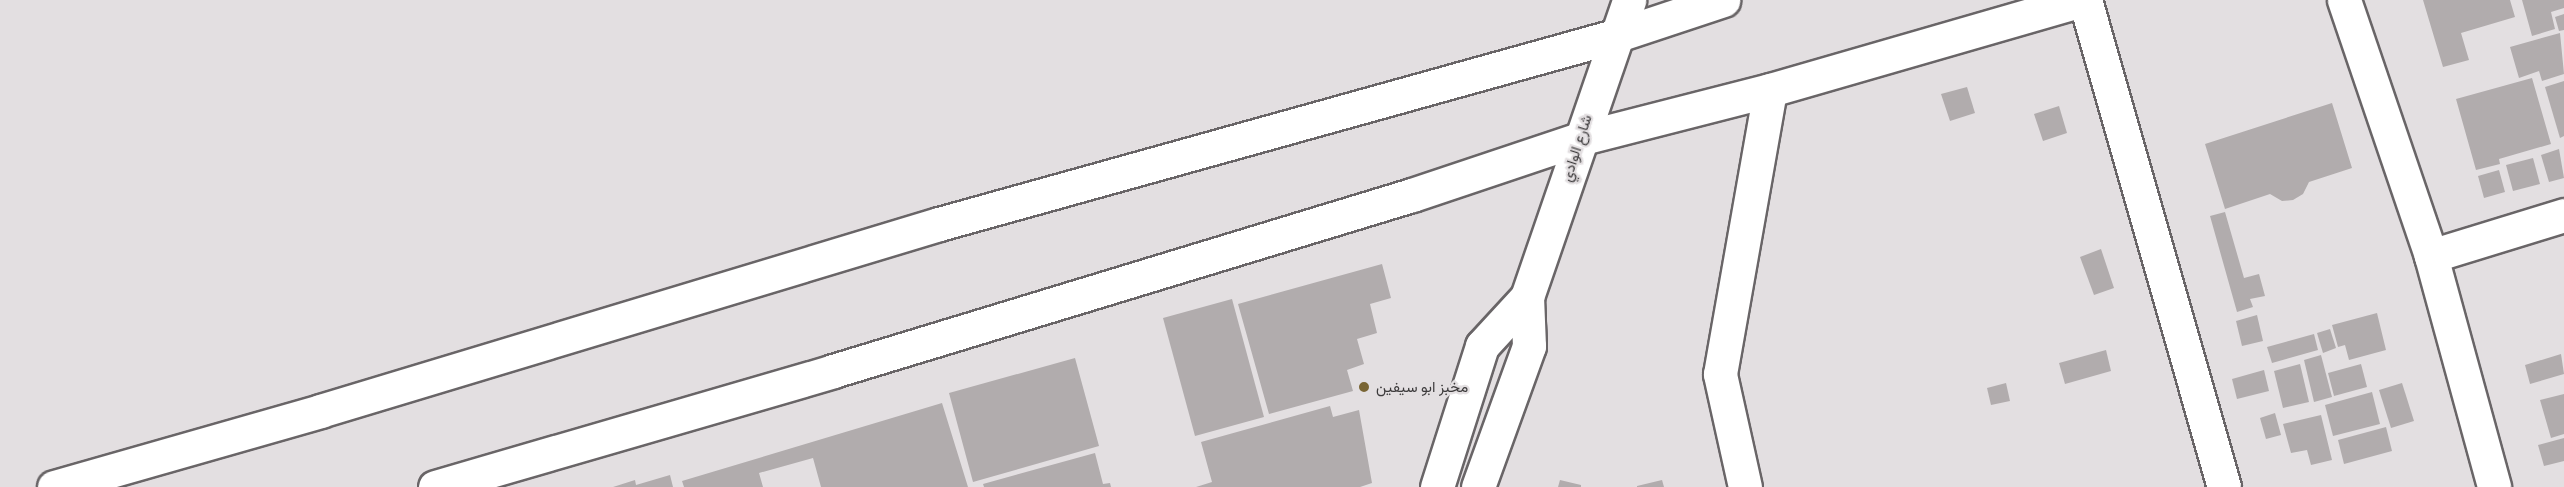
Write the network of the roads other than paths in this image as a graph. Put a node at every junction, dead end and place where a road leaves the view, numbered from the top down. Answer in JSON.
{"nodes":[{"id":1,"x":1629,"y":0,"type":"edge"},
{"id":2,"x":1723,"y":0,"type":"edge"},
{"id":3,"x":2083,"y":0,"type":"edge"},
{"id":4,"x":2344,"y":0,"type":"edge"},
{"id":5,"x":1618,"y":35,"type":"junction"},
{"id":6,"x":1770,"y":90,"type":"junction"},
{"id":7,"x":1580,"y":139,"type":"junction"},
{"id":8,"x":2564,"y":215,"type":"edge"},
{"id":9,"x":2431,"y":256,"type":"junction"},
{"id":10,"x":1527,"y":297,"type":"junction"},
{"id":11,"x":54,"y":487,"type":"edge"},
{"id":12,"x":435,"y":487,"type":"edge"},
{"id":13,"x":1437,"y":487,"type":"edge"},
{"id":14,"x":1478,"y":487,"type":"edge"},
{"id":15,"x":1745,"y":487,"type":"edge"},
{"id":16,"x":2224,"y":487,"type":"edge"},
{"id":17,"x":2494,"y":487,"type":"edge"}],
"edges":[{"from":1,"to":5,"type":"street","name":"شارع الوادي"},
{"from":2,"to":5,"type":"street"},
{"from":3,"to":6,"type":"street"},
{"from":3,"to":16,"type":"street"},
{"from":4,"to":9,"type":"street"},
{"from":5,"to":7,"type":"street","name":"شارع الوادي"},
{"from":5,"to":11,"type":"street"},
{"from":6,"to":7,"type":"street"},
{"from":6,"to":15,"type":"street"},
{"from":7,"to":10,"type":"street","name":"شارع الوادي"},
{"from":7,"to":12,"type":"street"},
{"from":8,"to":9,"type":"street"},
{"from":9,"to":17,"type":"street"},
{"from":10,"to":13,"type":"street","name":"شارع الوادي"},
{"from":10,"to":14,"type":"street","name":"شارع الوادي"}]}
